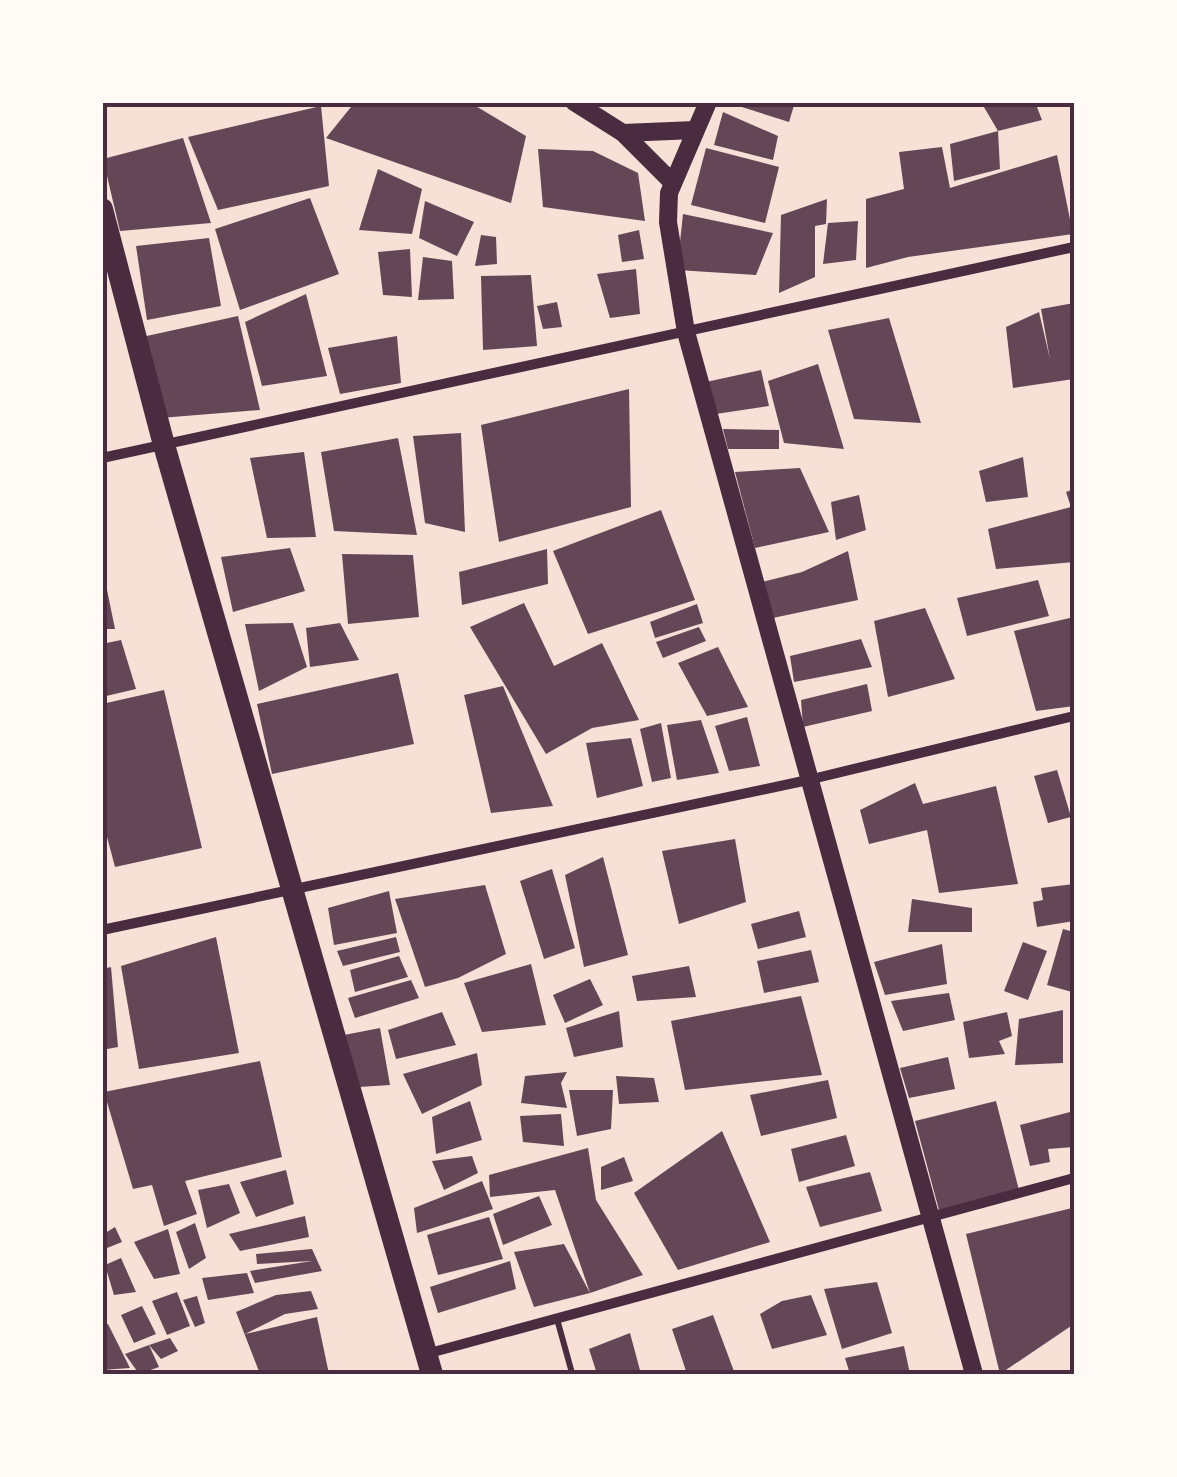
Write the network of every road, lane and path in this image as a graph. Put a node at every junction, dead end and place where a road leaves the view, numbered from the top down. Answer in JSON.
{"nodes":[{"id":1,"x":574,"y":102,"type":"edge"},
{"id":2,"x":708,"y":102,"type":"edge"},
{"id":3,"x":695,"y":130,"type":"junction"},
{"id":4,"x":623,"y":133,"type":"junction"},
{"id":5,"x":673,"y":183,"type":"junction"},
{"id":6,"x":102,"y":209,"type":"edge"},
{"id":7,"x":1074,"y":247,"type":"edge"},
{"id":8,"x":686,"y":332,"type":"junction"},
{"id":9,"x":164,"y":445,"type":"junction"},
{"id":10,"x":102,"y":458,"type":"edge"},
{"id":11,"x":1074,"y":716,"type":"edge"},
{"id":12,"x":808,"y":780,"type":"junction"},
{"id":13,"x":292,"y":887,"type":"junction"},
{"id":14,"x":102,"y":930,"type":"edge"},
{"id":15,"x":1074,"y":1178,"type":"edge"},
{"id":16,"x":932,"y":1219,"type":"junction"},
{"id":17,"x":558,"y":1319,"type":"junction"},
{"id":18,"x":429,"y":1364,"type":"edge"},
{"id":19,"x":568,"y":1374,"type":"edge"},
{"id":20,"x":974,"y":1374,"type":"edge"}],
"edges":[{"from":1,"to":4,"type":"street"},
{"from":2,"to":3,"type":"street"},
{"from":3,"to":4,"type":"street"},
{"from":3,"to":5,"type":"street"},
{"from":4,"to":5,"type":"street"},
{"from":5,"to":8,"type":"street"},
{"from":6,"to":9,"type":"highway"},
{"from":7,"to":8,"type":"street"},
{"from":8,"to":9,"type":"street"},
{"from":8,"to":12,"type":"street"},
{"from":9,"to":10,"type":"street"},
{"from":9,"to":13,"type":"highway"},
{"from":11,"to":12,"type":"street"},
{"from":12,"to":13,"type":"street"},
{"from":12,"to":16,"type":"street"},
{"from":13,"to":14,"type":"street"},
{"from":13,"to":18,"type":"highway"},
{"from":15,"to":16,"type":"street"},
{"from":16,"to":17,"type":"street"},
{"from":16,"to":20,"type":"street"},
{"from":17,"to":18,"type":"street"},
{"from":17,"to":19,"type":"lane"}]}
